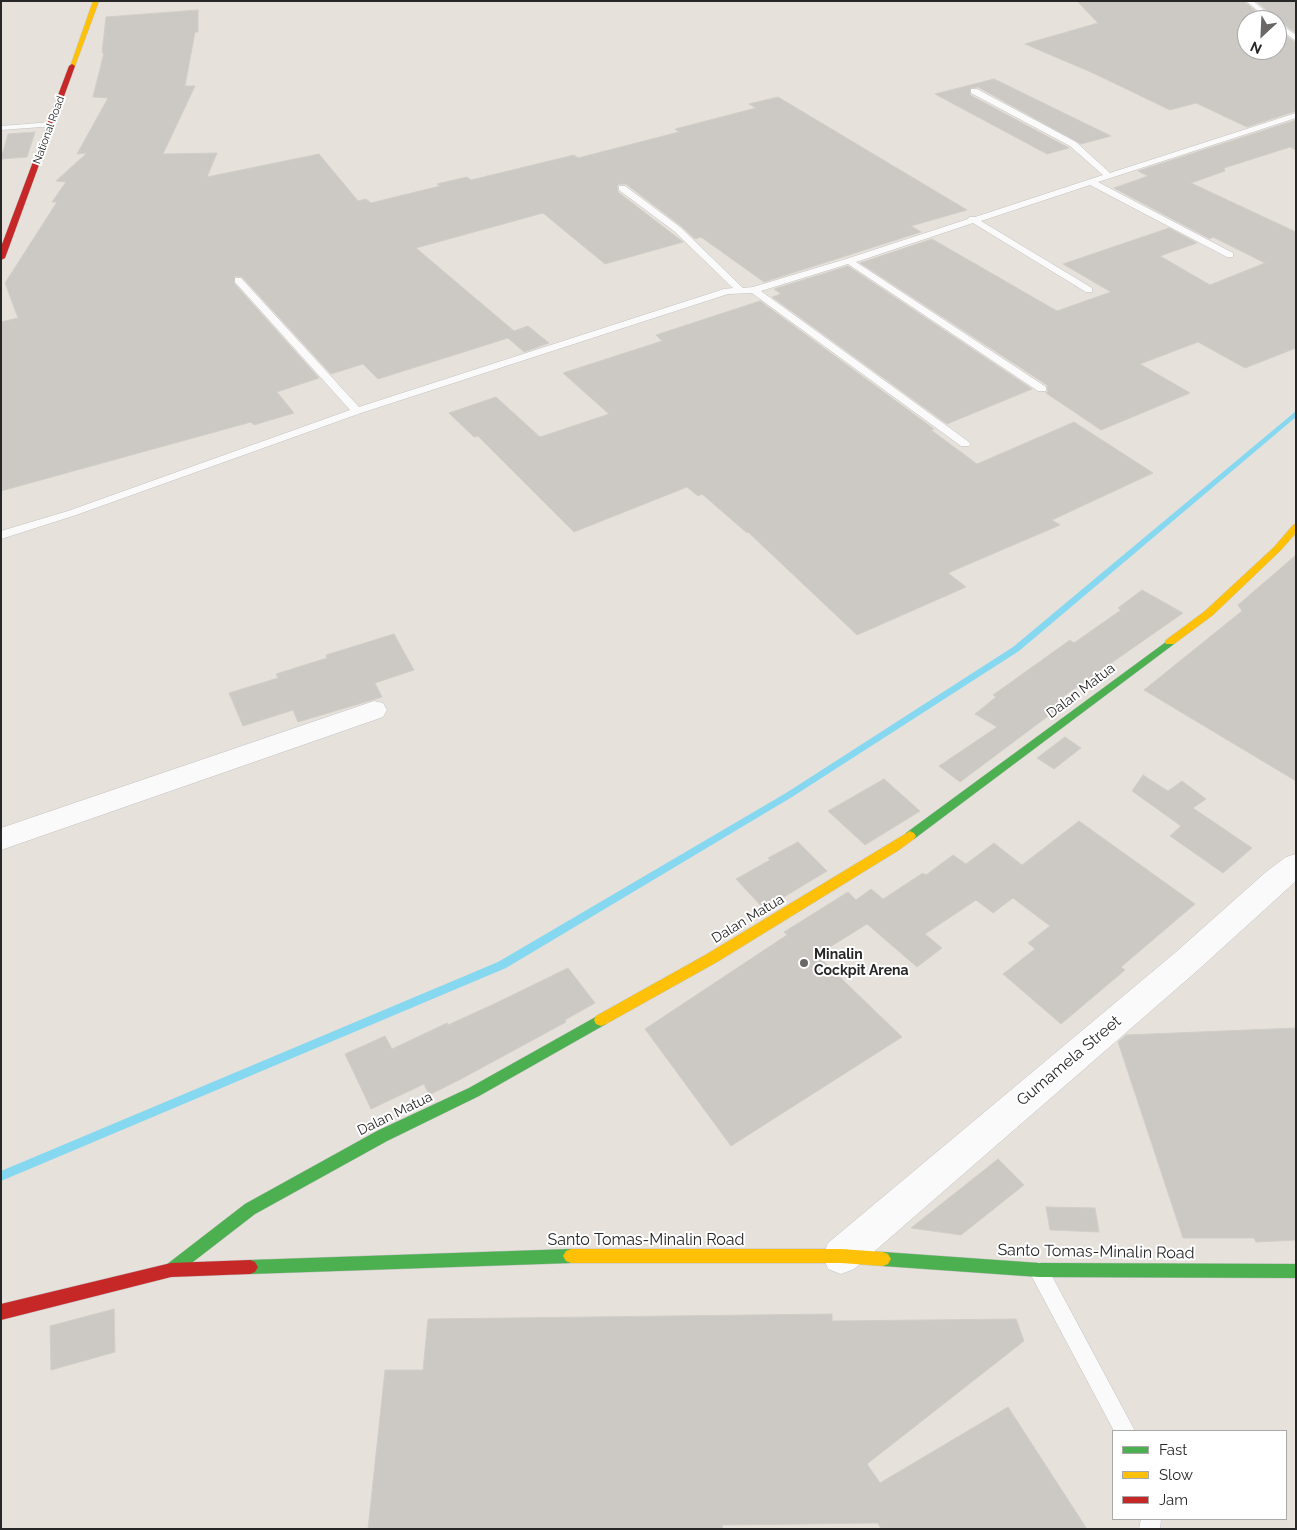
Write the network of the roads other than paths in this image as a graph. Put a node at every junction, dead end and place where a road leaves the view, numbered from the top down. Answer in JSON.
{"nodes":[{"id":1,"x":96,"y":1,"type":"edge"},
{"id":2,"x":1249,"y":1,"type":"edge"},
{"id":3,"x":1260,"y":10,"type":"edge"},
{"id":4,"x":974,"y":91,"type":"dead end"},
{"id":5,"x":1296,"y":115,"type":"edge"},
{"id":6,"x":52,"y":124,"type":"junction"},
{"id":7,"x":1,"y":128,"type":"edge"},
{"id":8,"x":1108,"y":176,"type":"junction"},
{"id":9,"x":1091,"y":182,"type":"junction"},
{"id":10,"x":622,"y":188,"type":"dead end"},
{"id":11,"x":972,"y":219,"type":"junction"},
{"id":12,"x":1230,"y":255,"type":"dead end"},
{"id":13,"x":1,"y":258,"type":"edge"},
{"id":14,"x":848,"y":261,"type":"junction"},
{"id":15,"x":238,"y":280,"type":"dead end"},
{"id":16,"x":739,"y":289,"type":"junction"},
{"id":17,"x":754,"y":290,"type":"junction"},
{"id":18,"x":1089,"y":290,"type":"dead end"},
{"id":19,"x":1042,"y":389,"type":"dead end"},
{"id":20,"x":357,"y":410,"type":"junction"},
{"id":21,"x":965,"y":444,"type":"dead end"},
{"id":22,"x":1296,"y":527,"type":"edge"},
{"id":23,"x":1,"y":535,"type":"edge"},
{"id":24,"x":374,"y":710,"type":"dead end"},
{"id":25,"x":1,"y":839,"type":"edge"},
{"id":26,"x":1296,"y":865,"type":"edge"},
{"id":27,"x":841,"y":1256,"type":"junction"},
{"id":28,"x":171,"y":1270,"type":"junction"},
{"id":29,"x":1039,"y":1270,"type":"junction"},
{"id":30,"x":1296,"y":1271,"type":"edge"},
{"id":31,"x":1,"y":1312,"type":"edge"},
{"id":32,"x":1124,"y":1430,"type":"edge"}],
"edges":[{"from":1,"to":6,"type":"main road","name":"National Road"},
{"from":2,"to":3,"type":"lane"},
{"from":4,"to":8,"type":"lane"},
{"from":5,"to":8,"type":"lane"},
{"from":6,"to":7,"type":"lane"},
{"from":6,"to":13,"type":"main road","name":"National Road"},
{"from":8,"to":9,"type":"lane"},
{"from":9,"to":11,"type":"lane"},
{"from":9,"to":12,"type":"lane"},
{"from":10,"to":16,"type":"lane"},
{"from":11,"to":14,"type":"lane"},
{"from":11,"to":18,"type":"lane"},
{"from":14,"to":17,"type":"lane"},
{"from":14,"to":19,"type":"lane"},
{"from":15,"to":20,"type":"lane"},
{"from":16,"to":17,"type":"lane"},
{"from":16,"to":20,"type":"lane"},
{"from":17,"to":21,"type":"lane"},
{"from":20,"to":23,"type":"lane"},
{"from":22,"to":28,"type":"main road","name":"Dalan Matua"},
{"from":24,"to":25,"type":"street"},
{"from":26,"to":27,"type":"street","name":"Gumamela Street"},
{"from":27,"to":28,"type":"main road","name":"Santo Tomas-Minalin Road"},
{"from":27,"to":29,"type":"main road","name":"Santo Tomas-Minalin Road"},
{"from":28,"to":31,"type":"main road","name":"Santo Tomas-Minalin Road"},
{"from":29,"to":30,"type":"main road","name":"Santo Tomas-Minalin Road"},
{"from":29,"to":32,"type":"lane"}]}
